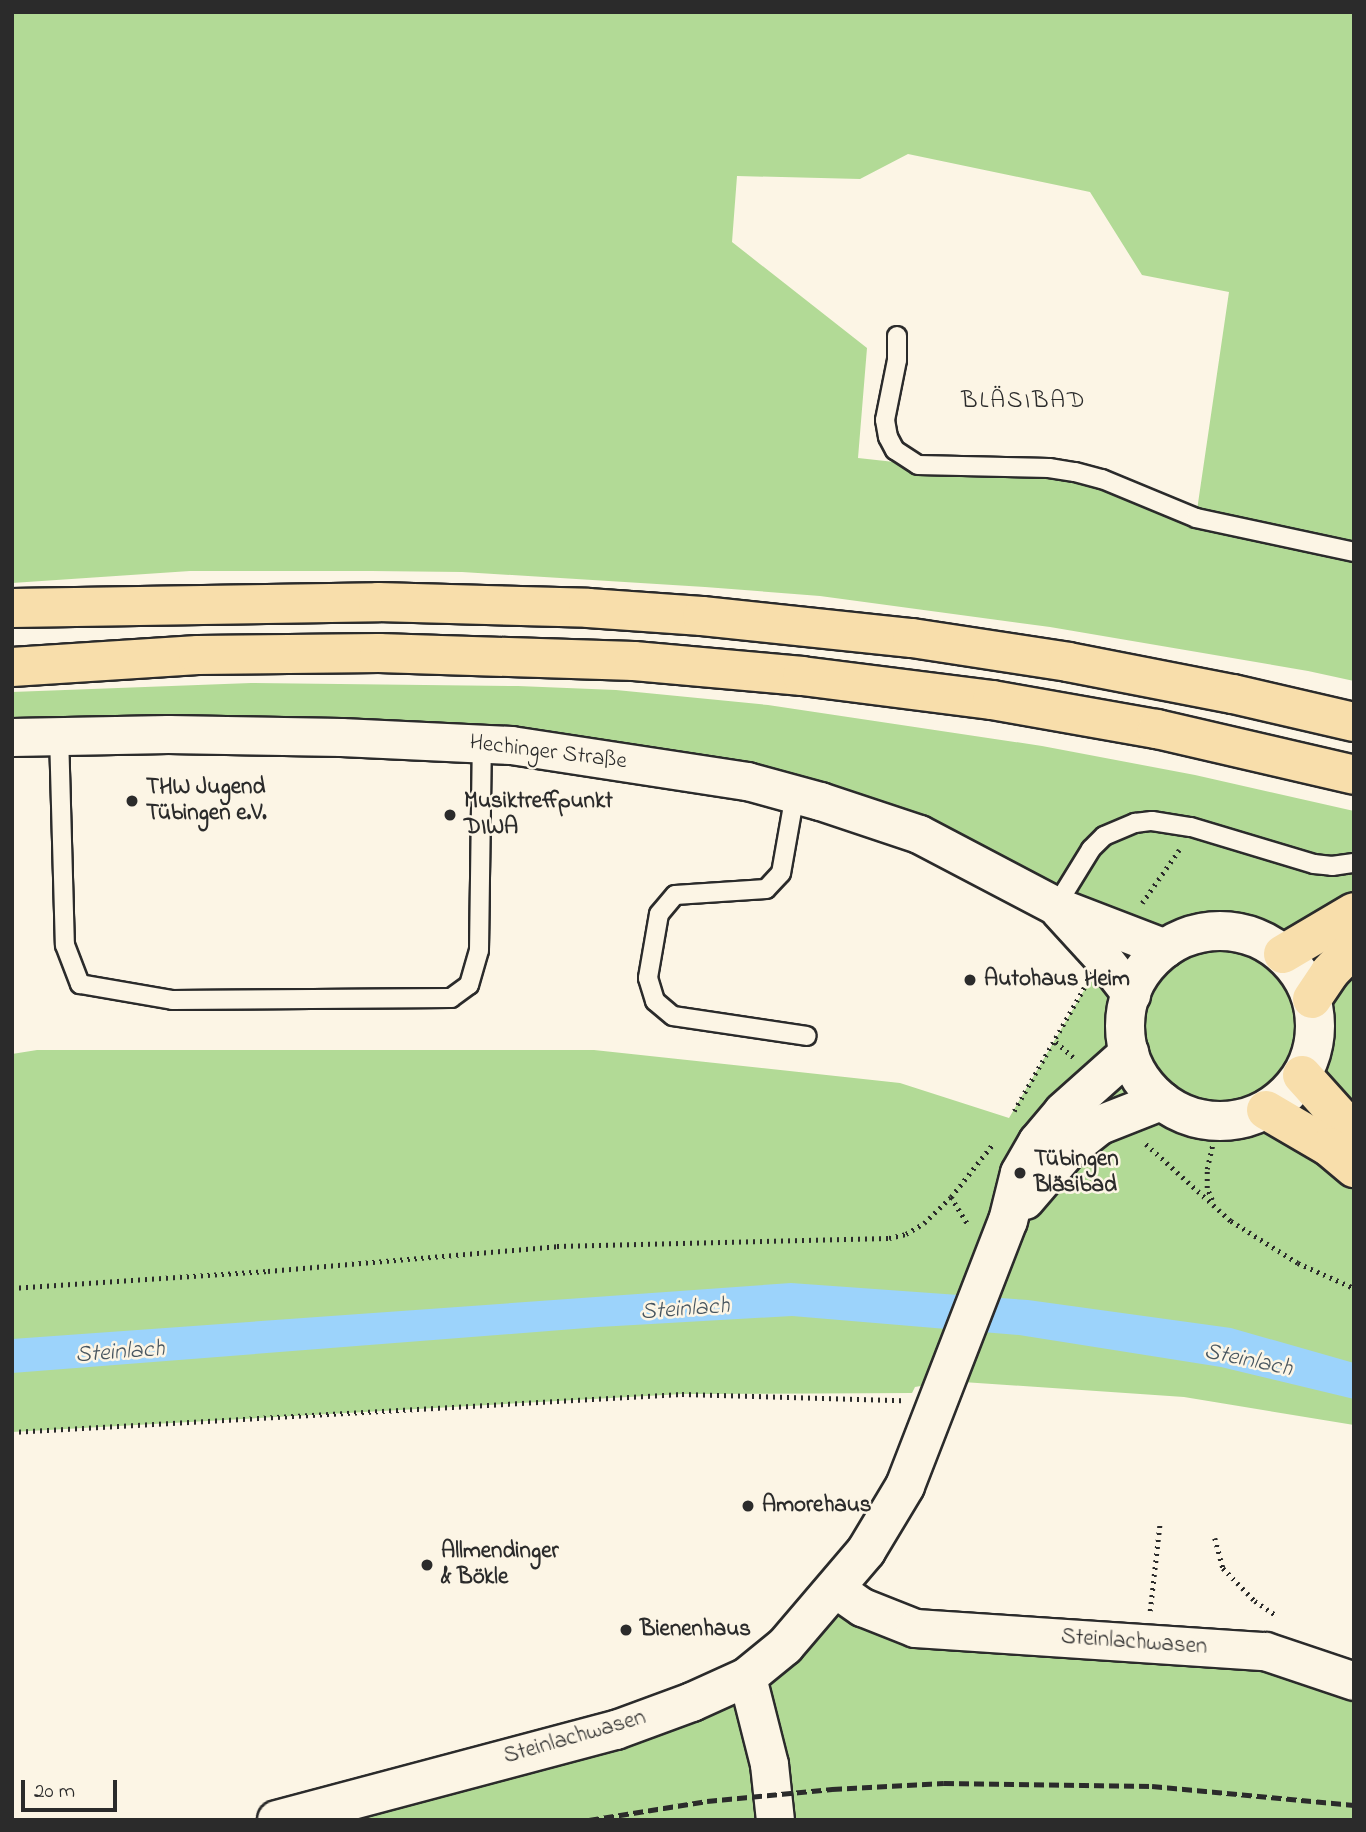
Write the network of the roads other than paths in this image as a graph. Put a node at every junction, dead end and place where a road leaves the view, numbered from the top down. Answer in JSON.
{"nodes":[{"id":1,"x":897,"y":336,"type":"dead end"},
{"id":2,"x":1354,"y":552,"type":"edge"},
{"id":3,"x":12,"y":608,"type":"edge"},
{"id":4,"x":12,"y":667,"type":"edge"},
{"id":5,"x":1354,"y":722,"type":"edge"},
{"id":6,"x":59,"y":734,"type":"junction"},
{"id":7,"x":12,"y":737,"type":"edge"},
{"id":8,"x":482,"y":744,"type":"junction"},
{"id":9,"x":1354,"y":775,"type":"edge"},
{"id":10,"x":794,"y":794,"type":"junction"},
{"id":11,"x":1354,"y":863,"type":"edge"},
{"id":12,"x":1056,"y":906,"type":"junction"},
{"id":13,"x":1354,"y":912,"type":"edge"},
{"id":14,"x":1114,"y":944,"type":"junction"},
{"id":15,"x":1354,"y":947,"type":"edge"},
{"id":16,"x":1165,"y":948,"type":"junction"},
{"id":17,"x":1283,"y":954,"type":"junction"},
{"id":18,"x":1131,"y":994,"type":"junction"},
{"id":19,"x":1312,"y":999,"type":"junction"},
{"id":20,"x":807,"y":1036,"type":"dead end"},
{"id":21,"x":1129,"y":1053,"type":"junction"},
{"id":22,"x":1302,"y":1075,"type":"junction"},
{"id":23,"x":1161,"y":1101,"type":"junction"},
{"id":24,"x":1266,"y":1110,"type":"junction"},
{"id":25,"x":1354,"y":1133,"type":"edge"},
{"id":26,"x":1354,"y":1168,"type":"edge"},
{"id":27,"x":990,"y":1234,"type":"junction"},
{"id":28,"x":836,"y":1589,"type":"junction"},
{"id":29,"x":747,"y":1677,"type":"junction"},
{"id":30,"x":1354,"y":1681,"type":"edge"},
{"id":31,"x":277,"y":1820,"type":"edge"},
{"id":32,"x":775,"y":1820,"type":"edge"}],
"edges":[{"from":1,"to":2,"type":"lane"},
{"from":3,"to":5,"type":"highway"},
{"from":4,"to":9,"type":"highway"},
{"from":6,"to":7,"type":"street","name":"Hechinger Straße"},
{"from":6,"to":8,"type":"street","name":"Hechinger Straße"},
{"from":6,"to":8,"type":"lane"},
{"from":8,"to":10,"type":"street","name":"Hechinger Straße"},
{"from":10,"to":12,"type":"street","name":"Hechinger Straße"},
{"from":10,"to":20,"type":"lane"},
{"from":11,"to":12,"type":"lane"},
{"from":12,"to":14,"type":"street","name":"Hechinger Straße"},
{"from":13,"to":17,"type":"highway"},
{"from":14,"to":16,"type":"street","name":"Hechinger Straße"},
{"from":14,"to":18,"type":"street"},
{"from":15,"to":19,"type":"highway"},
{"from":16,"to":17,"type":"street"},
{"from":16,"to":18,"type":"street"},
{"from":17,"to":19,"type":"street"},
{"from":18,"to":21,"type":"street"},
{"from":19,"to":22,"type":"street"},
{"from":21,"to":23,"type":"street"},
{"from":21,"to":27,"type":"street","name":"Steinlachwasen"},
{"from":22,"to":24,"type":"street"},
{"from":22,"to":25,"type":"highway"},
{"from":23,"to":24,"type":"street"},
{"from":23,"to":27,"type":"street","name":"Steinlachwasen"},
{"from":24,"to":26,"type":"highway"},
{"from":27,"to":28,"type":"street","name":"Steinlachwasen"},
{"from":28,"to":29,"type":"street","name":"Steinlachwasen"},
{"from":28,"to":30,"type":"street","name":"Steinlachwasen"},
{"from":29,"to":31,"type":"street","name":"Steinlachwasen"},
{"from":29,"to":32,"type":"street"}]}
